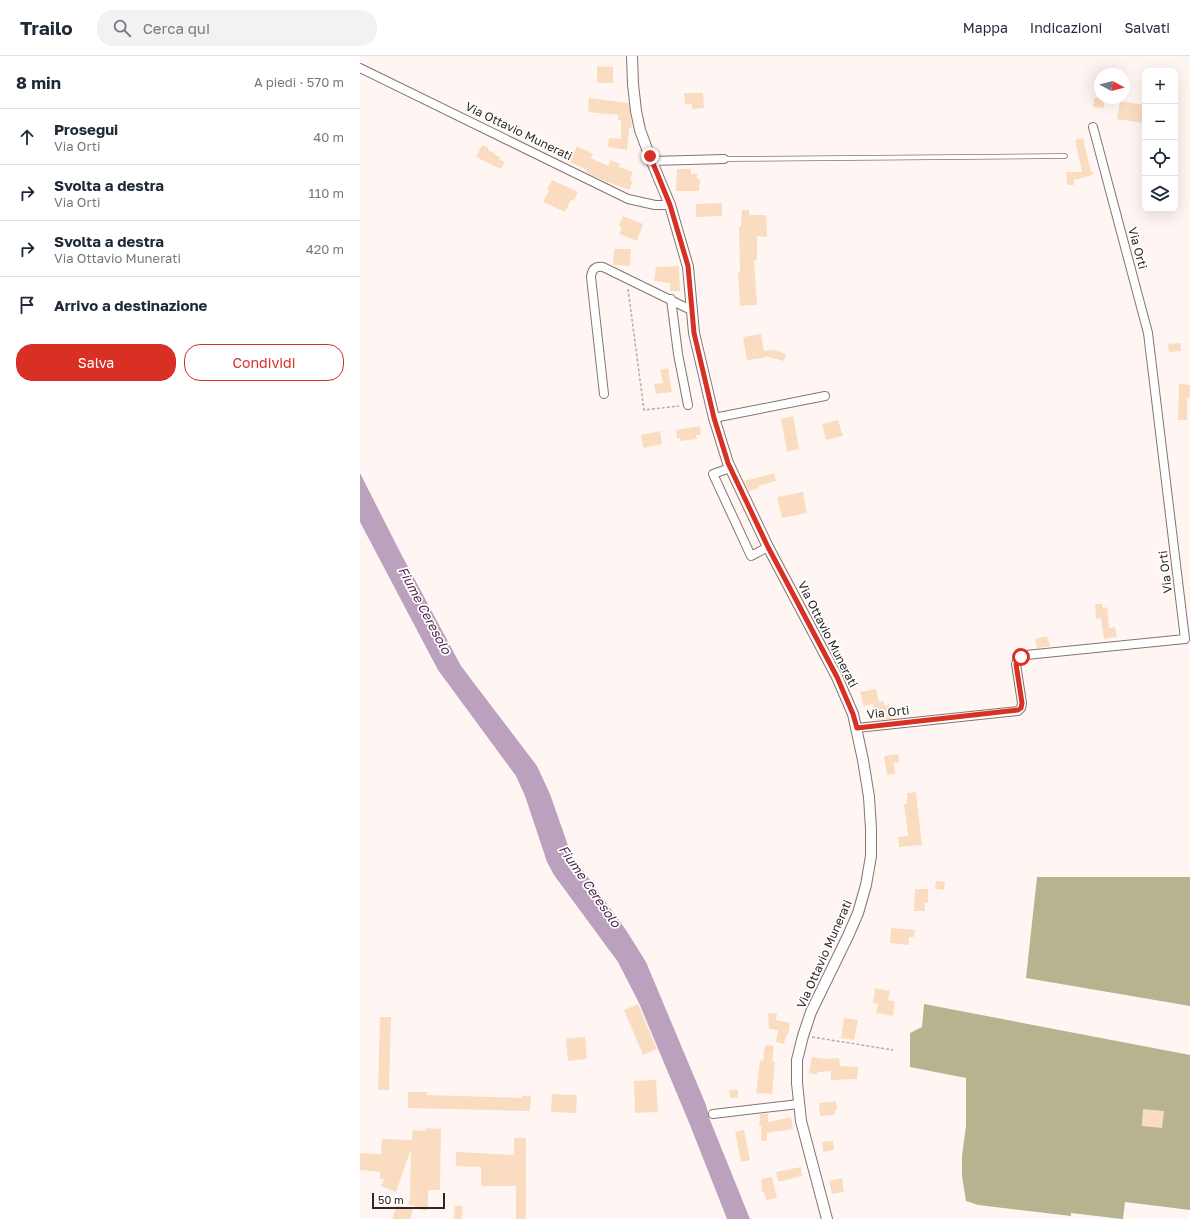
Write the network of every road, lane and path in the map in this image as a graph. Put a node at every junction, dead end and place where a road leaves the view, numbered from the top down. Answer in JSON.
{"nodes":[{"id":1,"x":632,"y":56,"type":"edge"},
{"id":2,"x":360,"y":68,"type":"edge"},
{"id":3,"x":1093,"y":126,"type":"dead end"},
{"id":4,"x":1065,"y":156,"type":"dead end"},
{"id":5,"x":724,"y":159,"type":"joint"},
{"id":6,"x":651,"y":161,"type":"junction"},
{"id":7,"x":670,"y":205,"type":"junction"},
{"id":8,"x":630,"y":280,"type":"junction"},
{"id":9,"x":671,"y":299,"type":"junction"},
{"id":10,"x":692,"y":310,"type":"junction"},
{"id":11,"x":604,"y":394,"type":"dead end"},
{"id":12,"x":825,"y":396,"type":"dead end"},
{"id":13,"x":688,"y":404,"type":"joint"},
{"id":14,"x":714,"y":418,"type":"junction"},
{"id":15,"x":730,"y":468,"type":"junction"},
{"id":16,"x":768,"y":547,"type":"junction"},
{"id":17,"x":857,"y":728,"type":"junction"},
{"id":18,"x":803,"y":1036,"type":"junction"},
{"id":19,"x":893,"y":1050,"type":"dead end"},
{"id":20,"x":799,"y":1104,"type":"junction"},
{"id":21,"x":713,"y":1114,"type":"dead end"},
{"id":22,"x":827,"y":1219,"type":"edge"}],
"edges":[{"from":1,"to":6,"type":"street","name":"Via Ottavio Munerati"},
{"from":2,"to":7,"type":"street","name":"Via Ottavio Munerati"},
{"from":3,"to":17,"type":"street","name":"Via Orti"},
{"from":4,"to":5,"type":"lane"},
{"from":5,"to":6,"type":"street"},
{"from":6,"to":7,"type":"street","name":"Via Ottavio Munerati"},
{"from":7,"to":10,"type":"street","name":"Via Ottavio Munerati"},
{"from":8,"to":9,"type":"street"},
{"from":8,"to":11,"type":"street"},
{"from":8,"to":13,"type":"path"},
{"from":9,"to":10,"type":"street"},
{"from":9,"to":13,"type":"street"},
{"from":10,"to":14,"type":"street","name":"Via Ottavio Munerati"},
{"from":12,"to":14,"type":"street"},
{"from":14,"to":15,"type":"street","name":"Via Ottavio Munerati"},
{"from":15,"to":16,"type":"street","name":"Via Ottavio Munerati"},
{"from":15,"to":16,"type":"street"},
{"from":16,"to":17,"type":"street","name":"Via Ottavio Munerati"},
{"from":17,"to":18,"type":"street","name":"Via Ottavio Munerati"},
{"from":18,"to":19,"type":"path"},
{"from":18,"to":20,"type":"street","name":"Via Ottavio Munerati"},
{"from":20,"to":21,"type":"street"},
{"from":20,"to":22,"type":"street","name":"Via Ottavio Munerati"}]}
